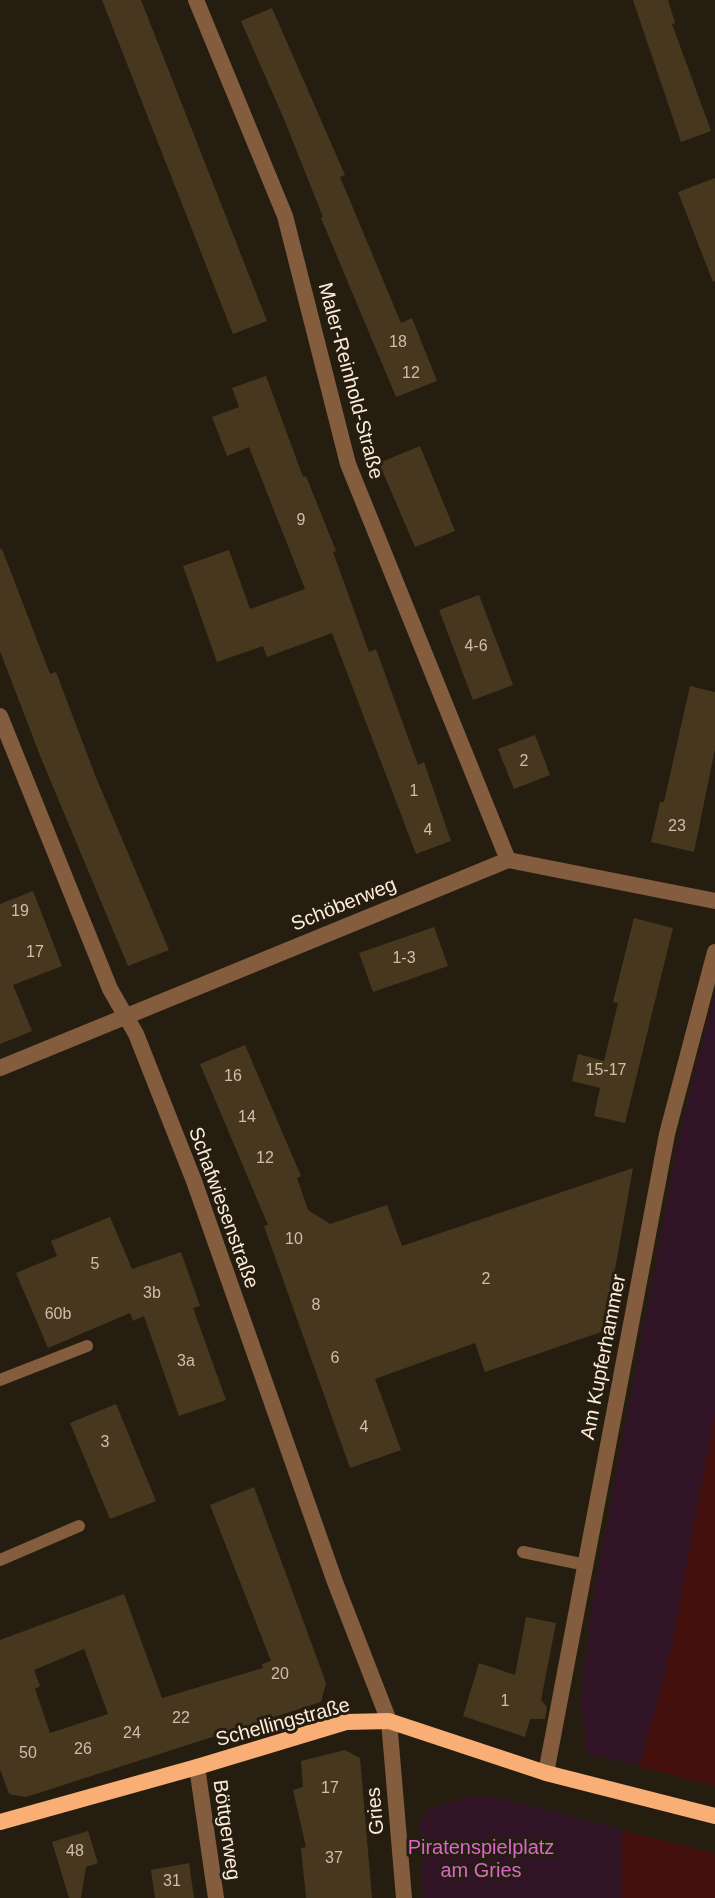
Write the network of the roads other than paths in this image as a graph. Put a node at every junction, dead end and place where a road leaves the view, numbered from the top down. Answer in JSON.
{"nodes":[{"id":1,"x":196,"y":0,"type":"edge"},
{"id":2,"x":0,"y":716,"type":"edge"},
{"id":3,"x":508,"y":860,"type":"junction"},
{"id":4,"x":715,"y":901,"type":"edge"},
{"id":5,"x":715,"y":952,"type":"edge"},
{"id":6,"x":124,"y":1016,"type":"junction"},
{"id":7,"x":0,"y":1068,"type":"edge"},
{"id":8,"x":87,"y":1346,"type":"dead end"},
{"id":9,"x":0,"y":1380,"type":"edge"},
{"id":10,"x":79,"y":1526,"type":"dead end"},
{"id":11,"x":523,"y":1552,"type":"dead end"},
{"id":12,"x":0,"y":1560,"type":"edge"},
{"id":13,"x":586,"y":1565,"type":"junction"},
{"id":14,"x":389,"y":1721,"type":"junction"},
{"id":15,"x":197,"y":1767,"type":"junction"},
{"id":16,"x":546,"y":1773,"type":"junction"},
{"id":17,"x":715,"y":1816,"type":"edge"},
{"id":18,"x":0,"y":1822,"type":"edge"},
{"id":19,"x":216,"y":1898,"type":"edge"},
{"id":20,"x":404,"y":1898,"type":"edge"}],
"edges":[{"from":1,"to":3,"type":"street","name":"Maler-Reinhold-Straße"},
{"from":2,"to":6,"type":"street","name":"Schafwiesenstraße"},
{"from":3,"to":4,"type":"street"},
{"from":3,"to":6,"type":"street","name":"Schöberweg"},
{"from":5,"to":13,"type":"street","name":"Am Kupferhammer"},
{"from":6,"to":7,"type":"street","name":"Schöberweg"},
{"from":6,"to":14,"type":"street","name":"Schafwiesenstraße"},
{"from":8,"to":9,"type":"lane"},
{"from":10,"to":12,"type":"lane"},
{"from":11,"to":13,"type":"lane"},
{"from":13,"to":16,"type":"street","name":"Am Kupferhammer"},
{"from":14,"to":15,"type":"main road","name":"Schellingstraße"},
{"from":14,"to":16,"type":"main road","name":"Schellingstraße"},
{"from":14,"to":20,"type":"street","name":"Gries"},
{"from":15,"to":18,"type":"main road","name":"Schellingstraße"},
{"from":15,"to":19,"type":"street","name":"Böttgerweg"},
{"from":16,"to":17,"type":"main road","name":"Schellingstraße"}]}
